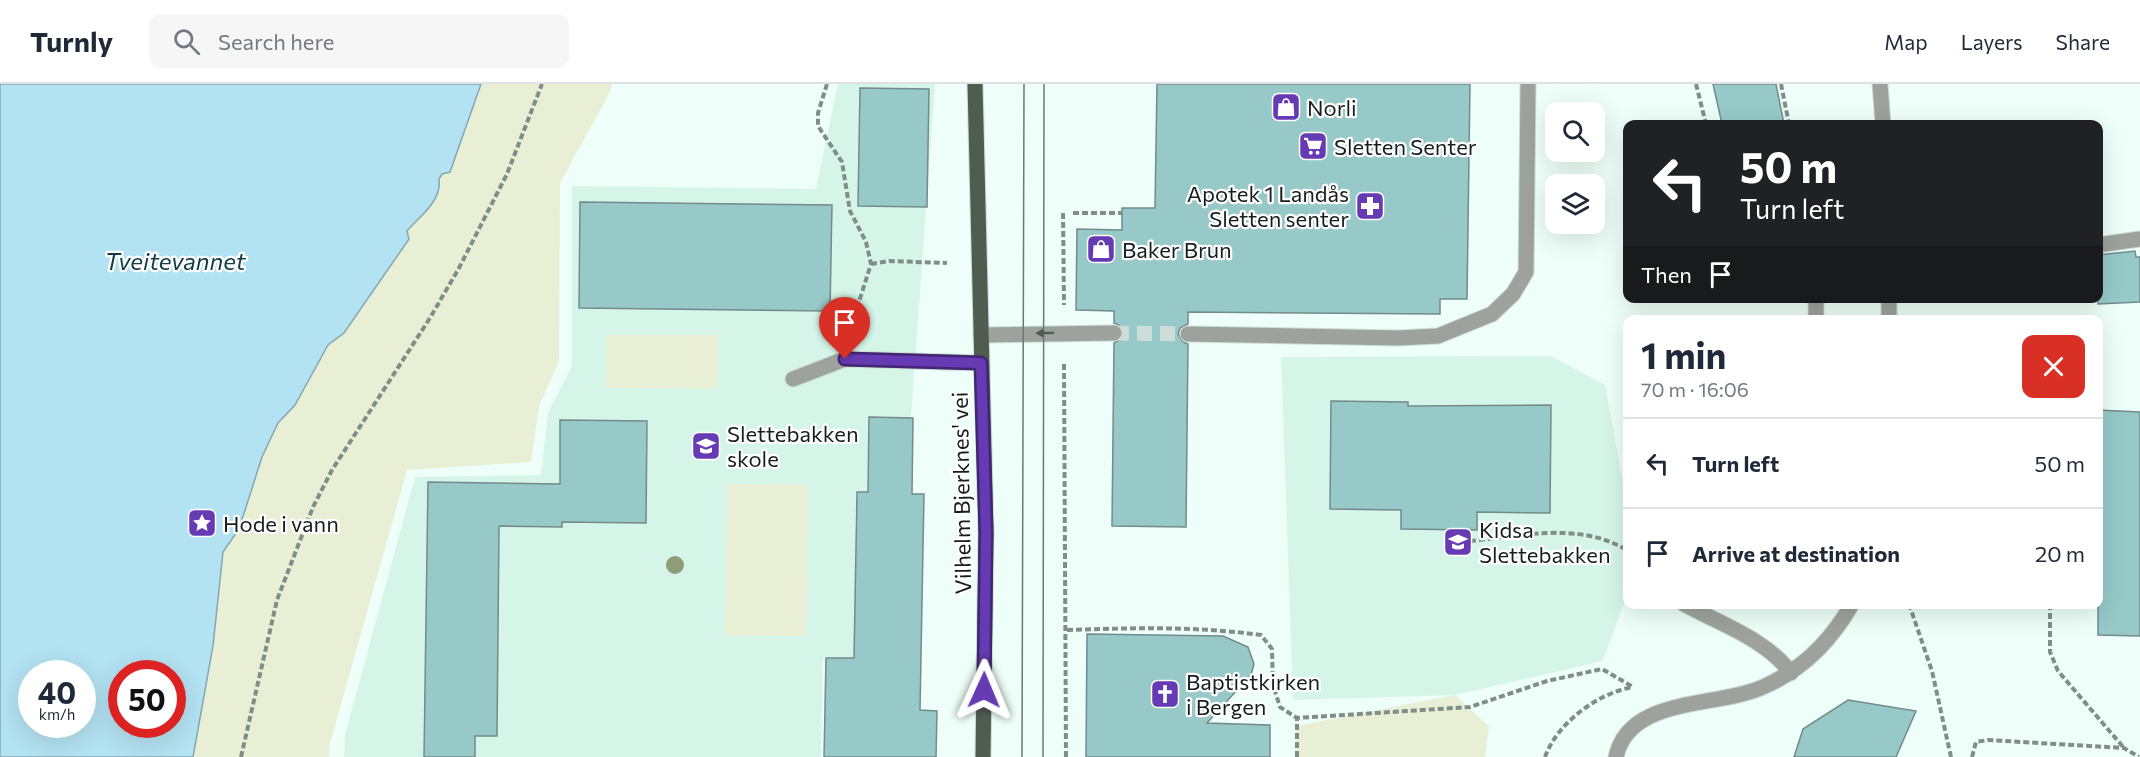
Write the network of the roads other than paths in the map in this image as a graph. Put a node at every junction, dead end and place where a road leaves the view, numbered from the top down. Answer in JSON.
{"nodes":[{"id":1,"x":975,"y":84,"type":"edge"},
{"id":2,"x":1528,"y":84,"type":"edge"},
{"id":3,"x":1880,"y":84,"type":"edge"},
{"id":4,"x":1883,"y":120,"type":"edge"},
{"id":5,"x":2140,"y":239,"type":"edge"},
{"id":6,"x":2103,"y":244,"type":"edge"},
{"id":7,"x":1109,"y":333,"type":"tunnel mouth"},
{"id":8,"x":1188,"y":334,"type":"tunnel mouth"},
{"id":9,"x":981,"y":335,"type":"junction"},
{"id":10,"x":981,"y":363,"type":"junction"},
{"id":11,"x":793,"y":379,"type":"dead end"},
{"id":12,"x":1693,"y":609,"type":"edge"},
{"id":13,"x":1849,"y":609,"type":"edge"},
{"id":14,"x":1791,"y":673,"type":"junction"},
{"id":15,"x":983,"y":757,"type":"edge"},
{"id":16,"x":1616,"y":757,"type":"edge"}],
"edges":[{"from":1,"to":9,"type":"main road","name":"Vilhelm Bjerknes' vei"},
{"from":2,"to":8,"type":"street"},
{"from":3,"to":4,"type":"street"},
{"from":5,"to":6,"type":"street"},
{"from":7,"to":9,"type":"street","one_way":true},
{"from":9,"to":10,"type":"main road","name":"Vilhelm Bjerknes' vei"},
{"from":10,"to":11,"type":"street"},
{"from":10,"to":15,"type":"main road","name":"Vilhelm Bjerknes' vei"},
{"from":12,"to":14,"type":"street"},
{"from":13,"to":14,"type":"street"},
{"from":14,"to":16,"type":"street"}]}
